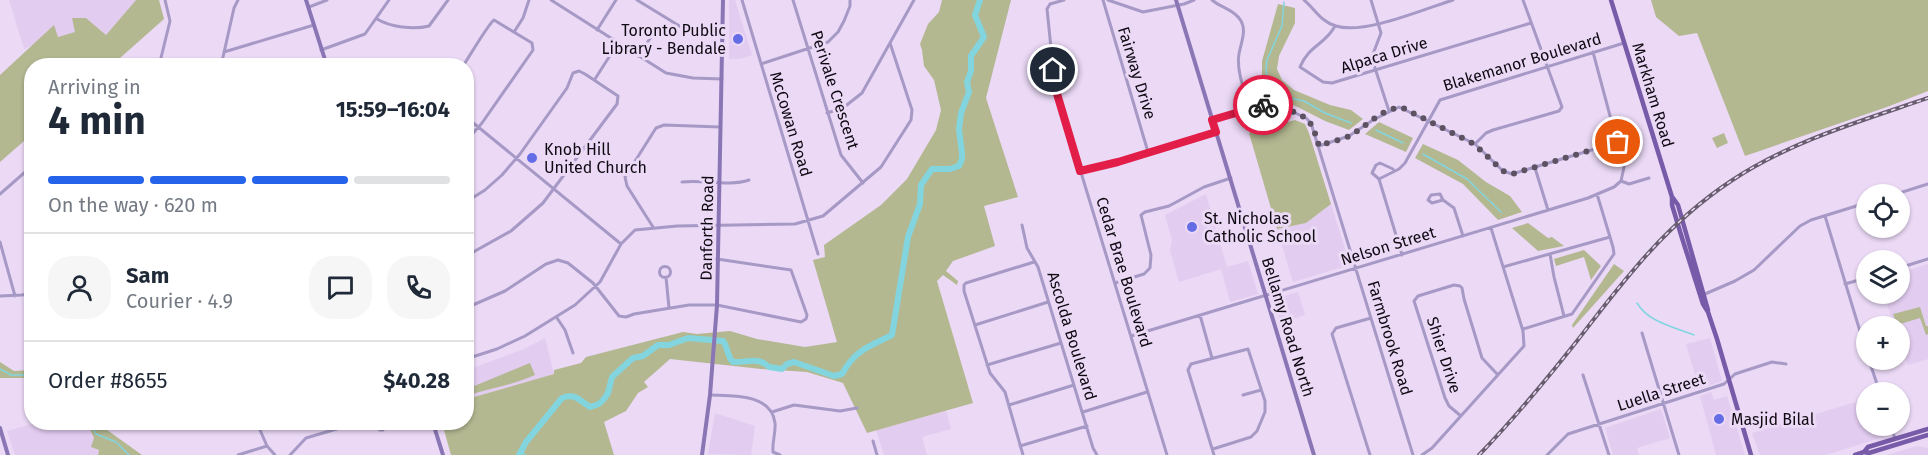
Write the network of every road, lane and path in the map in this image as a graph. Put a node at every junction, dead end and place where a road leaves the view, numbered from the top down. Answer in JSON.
{"nodes":[{"id":1,"x":165,"y":0,"type":"edge"},
{"id":2,"x":238,"y":0,"type":"edge"},
{"id":3,"x":306,"y":0,"type":"edge"},
{"id":4,"x":327,"y":0,"type":"edge"},
{"id":5,"x":389,"y":0,"type":"edge"},
{"id":6,"x":448,"y":0,"type":"edge"},
{"id":7,"x":529,"y":0,"type":"edge"},
{"id":8,"x":551,"y":0,"type":"edge"},
{"id":9,"x":616,"y":0,"type":"edge"},
{"id":10,"x":637,"y":0,"type":"edge"},
{"id":11,"x":723,"y":0,"type":"edge"},
{"id":12,"x":742,"y":0,"type":"edge"},
{"id":13,"x":793,"y":0,"type":"edge"},
{"id":14,"x":850,"y":0,"type":"edge"},
{"id":15,"x":914,"y":0,"type":"edge"},
{"id":16,"x":1064,"y":0,"type":"edge"},
{"id":17,"x":1103,"y":0,"type":"edge"},
{"id":18,"x":1108,"y":0,"type":"edge"},
{"id":19,"x":1194,"y":0,"type":"edge"},
{"id":20,"x":1212,"y":0,"type":"edge"},
{"id":21,"x":1304,"y":0,"type":"edge"},
{"id":22,"x":1371,"y":0,"type":"edge"},
{"id":23,"x":1453,"y":0,"type":"edge"},
{"id":24,"x":1524,"y":0,"type":"edge"},
{"id":25,"x":1611,"y":0,"type":"edge"},
{"id":26,"x":1177,"y":2,"type":"edge"},
{"id":27,"x":309,"y":7,"type":"junction"},
{"id":28,"x":377,"y":19,"type":"junction"},
{"id":29,"x":1378,"y":23,"type":"junction"},
{"id":30,"x":1531,"y":23,"type":"junction"},
{"id":31,"x":314,"y":25,"type":"junction"},
{"id":32,"x":1335,"y":26,"type":"junction"},
{"id":33,"x":597,"y":30,"type":"junction"},
{"id":34,"x":514,"y":32,"type":"junction"},
{"id":35,"x":722,"y":32,"type":"junction"},
{"id":36,"x":651,"y":37,"type":"dead end"},
{"id":37,"x":618,"y":43,"type":"junction"},
{"id":38,"x":890,"y":43,"type":"junction"},
{"id":39,"x":1624,"y":44,"type":"junction"},
{"id":40,"x":321,"y":50,"type":"junction"},
{"id":41,"x":808,"y":50,"type":"junction"},
{"id":42,"x":224,"y":52,"type":"junction"},
{"id":43,"x":1593,"y":52,"type":"junction"},
{"id":44,"x":638,"y":56,"type":"junction"},
{"id":45,"x":161,"y":58,"type":"edge"},
{"id":46,"x":223,"y":58,"type":"edge"},
{"id":47,"x":324,"y":58,"type":"edge"},
{"id":48,"x":468,"y":58,"type":"edge"},
{"id":49,"x":761,"y":64,"type":"junction"},
{"id":50,"x":1548,"y":66,"type":"junction"},
{"id":51,"x":1376,"y":71,"type":"junction"},
{"id":52,"x":595,"y":79,"type":"junction"},
{"id":53,"x":722,"y":79,"type":"junction"},
{"id":54,"x":1250,"y":108,"type":"junction"},
{"id":55,"x":1389,"y":111,"type":"junction"},
{"id":56,"x":827,"y":113,"type":"junction"},
{"id":57,"x":1212,"y":120,"type":"junction"},
{"id":58,"x":1428,"y":121,"type":"junction"},
{"id":59,"x":474,"y":123,"type":"edge"},
{"id":60,"x":479,"y":127,"type":"junction"},
{"id":61,"x":721,"y":127,"type":"junction"},
{"id":62,"x":474,"y":132,"type":"edge"},
{"id":63,"x":1216,"y":132,"type":"junction"},
{"id":64,"x":1618,"y":142,"type":"junction"},
{"id":65,"x":1474,"y":144,"type":"junction"},
{"id":66,"x":1319,"y":146,"type":"junction"},
{"id":67,"x":1148,"y":153,"type":"junction"},
{"id":68,"x":517,"y":158,"type":"junction"},
{"id":69,"x":1535,"y":168,"type":"junction"},
{"id":70,"x":1394,"y":170,"type":"junction"},
{"id":71,"x":1080,"y":171,"type":"junction"},
{"id":72,"x":24,"y":173,"type":"edge"},
{"id":73,"x":1231,"y":178,"type":"junction"},
{"id":74,"x":1649,"y":178,"type":"dead end"},
{"id":75,"x":1379,"y":179,"type":"junction"},
{"id":76,"x":749,"y":180,"type":"dead end"},
{"id":77,"x":682,"y":182,"type":"dead end"},
{"id":78,"x":720,"y":182,"type":"junction"},
{"id":79,"x":1621,"y":182,"type":"junction"},
{"id":80,"x":863,"y":183,"type":"junction"},
{"id":81,"x":1928,"y":184,"type":"edge"},
{"id":82,"x":554,"y":189,"type":"junction"},
{"id":83,"x":1910,"y":190,"type":"edge"},
{"id":84,"x":0,"y":194,"type":"edge"},
{"id":85,"x":1597,"y":194,"type":"junction"},
{"id":86,"x":474,"y":196,"type":"edge"},
{"id":87,"x":1443,"y":200,"type":"junction"},
{"id":88,"x":1856,"y":206,"type":"edge"},
{"id":89,"x":1548,"y":210,"type":"junction"},
{"id":90,"x":1825,"y":216,"type":"junction"},
{"id":91,"x":808,"y":221,"type":"junction"},
{"id":92,"x":718,"y":224,"type":"junction"},
{"id":93,"x":1022,"y":225,"type":"dead end"},
{"id":94,"x":653,"y":227,"type":"junction"},
{"id":95,"x":1491,"y":228,"type":"junction"},
{"id":96,"x":1463,"y":236,"type":"junction"},
{"id":97,"x":1610,"y":237,"type":"junction"},
{"id":98,"x":1685,"y":237,"type":"junction"},
{"id":99,"x":0,"y":242,"type":"edge"},
{"id":100,"x":621,"y":244,"type":"junction"},
{"id":101,"x":474,"y":252,"type":"edge"},
{"id":102,"x":818,"y":254,"type":"dead end"},
{"id":103,"x":1550,"y":254,"type":"junction"},
{"id":104,"x":1402,"y":255,"type":"junction"},
{"id":105,"x":717,"y":259,"type":"junction"},
{"id":106,"x":1928,"y":259,"type":"edge"},
{"id":107,"x":1034,"y":262,"type":"junction"},
{"id":108,"x":1910,"y":265,"type":"edge"},
{"id":109,"x":1503,"y":267,"type":"junction"},
{"id":110,"x":1356,"y":269,"type":"junction"},
{"id":111,"x":666,"y":276,"type":"dead end"},
{"id":112,"x":1856,"y":281,"type":"edge"},
{"id":113,"x":1115,"y":283,"type":"junction"},
{"id":114,"x":1845,"y":284,"type":"junction"},
{"id":115,"x":596,"y":287,"type":"junction"},
{"id":116,"x":24,"y":294,"type":"edge"},
{"id":117,"x":1705,"y":294,"type":"junction"},
{"id":118,"x":0,"y":296,"type":"edge"},
{"id":119,"x":15,"y":296,"type":"junction"},
{"id":120,"x":1266,"y":296,"type":"junction"},
{"id":121,"x":1048,"y":302,"type":"junction"},
{"id":122,"x":474,"y":305,"type":"edge"},
{"id":123,"x":717,"y":305,"type":"junction"},
{"id":124,"x":669,"y":308,"type":"junction"},
{"id":125,"x":1708,"y":312,"type":"junction"},
{"id":126,"x":1200,"y":315,"type":"junction"},
{"id":127,"x":1564,"y":316,"type":"junction"},
{"id":128,"x":557,"y":318,"type":"junction"},
{"id":129,"x":1371,"y":318,"type":"junction"},
{"id":130,"x":1856,"y":319,"type":"edge"},
{"id":131,"x":975,"y":325,"type":"junction"},
{"id":132,"x":1523,"y":329,"type":"junction"},
{"id":133,"x":1642,"y":333,"type":"dead end"},
{"id":134,"x":1131,"y":336,"type":"junction"},
{"id":135,"x":1061,"y":343,"type":"junction"},
{"id":136,"x":573,"y":353,"type":"dead end"},
{"id":137,"x":474,"y":356,"type":"edge"},
{"id":138,"x":1212,"y":358,"type":"junction"},
{"id":139,"x":1786,"y":364,"type":"dead end"},
{"id":140,"x":987,"y":365,"type":"junction"},
{"id":141,"x":1498,"y":375,"type":"junction"},
{"id":142,"x":1583,"y":375,"type":"dead end"},
{"id":143,"x":1730,"y":380,"type":"junction"},
{"id":144,"x":1074,"y":385,"type":"junction"},
{"id":145,"x":1261,"y":390,"type":"junction"},
{"id":146,"x":1147,"y":392,"type":"junction"},
{"id":147,"x":710,"y":395,"type":"junction"},
{"id":148,"x":1243,"y":395,"type":"dead end"},
{"id":149,"x":1664,"y":404,"type":"junction"},
{"id":150,"x":1009,"y":405,"type":"junction"},
{"id":151,"x":857,"y":408,"type":"dead end"},
{"id":152,"x":772,"y":412,"type":"junction"},
{"id":153,"x":1083,"y":412,"type":"junction"},
{"id":154,"x":1461,"y":416,"type":"junction"},
{"id":155,"x":1599,"y":424,"type":"junction"},
{"id":156,"x":1087,"y":426,"type":"junction"},
{"id":157,"x":0,"y":428,"type":"edge"},
{"id":158,"x":1928,"y":429,"type":"edge"},
{"id":159,"x":260,"y":430,"type":"edge"},
{"id":160,"x":333,"y":430,"type":"edge"},
{"id":161,"x":435,"y":430,"type":"edge"},
{"id":162,"x":1928,"y":435,"type":"edge"},
{"id":163,"x":1894,"y":436,"type":"edge"},
{"id":164,"x":873,"y":441,"type":"dead end"},
{"id":165,"x":1896,"y":442,"type":"junction"},
{"id":166,"x":267,"y":446,"type":"junction"},
{"id":167,"x":1020,"y":446,"type":"junction"},
{"id":168,"x":1213,"y":449,"type":"junction"},
{"id":169,"x":1752,"y":454,"type":"edge"},
{"id":170,"x":8,"y":455,"type":"edge"},
{"id":171,"x":238,"y":455,"type":"edge"},
{"id":172,"x":275,"y":455,"type":"edge"},
{"id":173,"x":290,"y":455,"type":"edge"},
{"id":174,"x":443,"y":455,"type":"edge"},
{"id":175,"x":702,"y":455,"type":"edge"},
{"id":176,"x":780,"y":455,"type":"edge"},
{"id":177,"x":877,"y":455,"type":"edge"},
{"id":178,"x":1023,"y":455,"type":"edge"},
{"id":179,"x":1097,"y":455,"type":"edge"},
{"id":180,"x":1167,"y":455,"type":"edge"},
{"id":181,"x":1214,"y":455,"type":"edge"},
{"id":182,"x":1314,"y":455,"type":"edge"},
{"id":183,"x":1370,"y":455,"type":"edge"},
{"id":184,"x":1413,"y":455,"type":"edge"},
{"id":185,"x":1422,"y":455,"type":"edge"},
{"id":186,"x":1547,"y":455,"type":"edge"},
{"id":187,"x":1609,"y":455,"type":"edge"},
{"id":188,"x":1679,"y":455,"type":"edge"},
{"id":189,"x":1855,"y":455,"type":"edge"}],
"edges":[{"from":1,"to":45,"type":"street"},
{"from":2,"to":42,"type":"street"},
{"from":3,"to":27,"type":"main road"},
{"from":4,"to":27,"type":"street"},
{"from":5,"to":28,"type":"street"},
{"from":6,"to":28,"type":"street"},
{"from":7,"to":34,"type":"street"},
{"from":8,"to":33,"type":"street"},
{"from":9,"to":33,"type":"street"},
{"from":10,"to":35,"type":"street"},
{"from":11,"to":35,"type":"main road","name":"Danforth Road"},
{"from":12,"to":49,"type":"street","name":"McCowan Road"},
{"from":13,"to":41,"type":"street","name":"Perivale Crescent"},
{"from":14,"to":41,"type":"street"},
{"from":15,"to":38,"type":"street"},
{"from":16,"to":71,"type":"street","name":"Cedar Brae Boulevard"},
{"from":17,"to":67,"type":"street","name":"Fairway Drive"},
{"from":18,"to":26,"type":"street"},
{"from":19,"to":26,"type":"street"},
{"from":20,"to":54,"type":"street"},
{"from":21,"to":32,"type":"street"},
{"from":22,"to":29,"type":"street"},
{"from":23,"to":29,"type":"street"},
{"from":24,"to":30,"type":"street"},
{"from":25,"to":39,"type":"main road","name":"Markham Road"},
{"from":26,"to":57,"type":"main road","name":"Bellamy Road North"},
{"from":27,"to":31,"type":"main road"},
{"from":28,"to":40,"type":"street"},
{"from":29,"to":32,"type":"street"},
{"from":29,"to":51,"type":"street"},
{"from":30,"to":50,"type":"street"},
{"from":30,"to":51,"type":"street","name":"Alpaca Drive"},
{"from":31,"to":40,"type":"main road"},
{"from":31,"to":42,"type":"street"},
{"from":32,"to":51,"type":"street","name":"Alpaca Drive"},
{"from":33,"to":37,"type":"street"},
{"from":34,"to":48,"type":"street"},
{"from":34,"to":60,"type":"street"},
{"from":35,"to":53,"type":"main road","name":"Danforth Road"},
{"from":36,"to":44,"type":"street"},
{"from":37,"to":44,"type":"street"},
{"from":37,"to":52,"type":"street"},
{"from":38,"to":56,"type":"street"},
{"from":38,"to":80,"type":"street"},
{"from":39,"to":43,"type":"street","name":"Blakemanor Boulevard"},
{"from":39,"to":98,"type":"main road","name":"Markham Road"},
{"from":40,"to":47,"type":"main road"},
{"from":41,"to":49,"type":"street"},
{"from":41,"to":56,"type":"street","name":"Perivale Crescent"},
{"from":42,"to":46,"type":"street"},
{"from":43,"to":50,"type":"street","name":"Blakemanor Boulevard"},
{"from":43,"to":64,"type":"street"},
{"from":44,"to":53,"type":"street"},
{"from":49,"to":91,"type":"street","name":"McCowan Road"},
{"from":50,"to":58,"type":"street","name":"Blakemanor Boulevard"},
{"from":50,"to":65,"type":"street"},
{"from":51,"to":55,"type":"street"},
{"from":52,"to":68,"type":"street"},
{"from":52,"to":82,"type":"street"},
{"from":53,"to":61,"type":"main road","name":"Danforth Road"},
{"from":54,"to":57,"type":"street","name":"Farmbrook Road"},
{"from":54,"to":66,"type":"street","name":"Farmbrook Road"},
{"from":55,"to":58,"type":"street"},
{"from":55,"to":66,"type":"street"},
{"from":56,"to":80,"type":"street","name":"Perivale Crescent"},
{"from":57,"to":63,"type":"main road","name":"Bellamy Road North"},
{"from":58,"to":65,"type":"street"},
{"from":58,"to":70,"type":"street","name":"Blakemanor Boulevard"},
{"from":59,"to":60,"type":"street"},
{"from":60,"to":62,"type":"street"},
{"from":60,"to":68,"type":"street"},
{"from":61,"to":78,"type":"main road","name":"Danforth Road"},
{"from":61,"to":94,"type":"street"},
{"from":63,"to":67,"type":"street"},
{"from":63,"to":73,"type":"main road","name":"Bellamy Road North"},
{"from":64,"to":69,"type":"street"},
{"from":64,"to":79,"type":"street"},
{"from":65,"to":69,"type":"street"},
{"from":66,"to":110,"type":"street","name":"Farmbrook Road"},
{"from":67,"to":71,"type":"street"},
{"from":68,"to":82,"type":"street"},
{"from":68,"to":86,"type":"street"},
{"from":69,"to":89,"type":"street"},
{"from":70,"to":75,"type":"street","name":"Blakemanor Boulevard"},
{"from":70,"to":75,"type":"street"},
{"from":71,"to":113,"type":"street","name":"Cedar Brae Boulevard"},
{"from":72,"to":84,"type":"street"},
{"from":73,"to":113,"type":"street"},
{"from":73,"to":120,"type":"main road","name":"Bellamy Road North"},
{"from":74,"to":79,"type":"street","name":"Nelson Street"},
{"from":75,"to":104,"type":"street"},
{"from":76,"to":78,"type":"street"},
{"from":77,"to":78,"type":"street"},
{"from":78,"to":92,"type":"main road","name":"Danforth Road"},
{"from":79,"to":85,"type":"street","name":"Nelson Street"},
{"from":80,"to":91,"type":"street"},
{"from":81,"to":83,"type":"street"},
{"from":82,"to":100,"type":"street"},
{"from":82,"to":101,"type":"street"},
{"from":85,"to":89,"type":"street","name":"Nelson Street"},
{"from":85,"to":97,"type":"street"},
{"from":87,"to":87,"type":"street"},
{"from":87,"to":96,"type":"street"},
{"from":88,"to":90,"type":"street"},
{"from":89,"to":95,"type":"street","name":"Nelson Street"},
{"from":90,"to":114,"type":"street"},
{"from":90,"to":117,"type":"street"},
{"from":91,"to":92,"type":"street"},
{"from":91,"to":102,"type":"street","name":"McCowan Road"},
{"from":92,"to":94,"type":"street"},
{"from":92,"to":105,"type":"main road","name":"Danforth Road"},
{"from":93,"to":107,"type":"street","name":"Ascolda Boulevard"},
{"from":94,"to":100,"type":"street"},
{"from":95,"to":96,"type":"street","name":"Nelson Street"},
{"from":95,"to":109,"type":"street"},
{"from":96,"to":104,"type":"street","name":"Nelson Street"},
{"from":97,"to":103,"type":"street"},
{"from":97,"to":127,"type":"street"},
{"from":98,"to":117,"type":"main road","name":"Markham Road"},
{"from":98,"to":125,"type":"main road","name":"Markham Road"},
{"from":99,"to":119,"type":"street"},
{"from":100,"to":115,"type":"street"},
{"from":103,"to":109,"type":"street"},
{"from":103,"to":127,"type":"street"},
{"from":104,"to":110,"type":"street","name":"Nelson Street"},
{"from":105,"to":123,"type":"main road","name":"Danforth Road"},
{"from":105,"to":123,"type":"street"},
{"from":106,"to":108,"type":"street"},
{"from":107,"to":121,"type":"street","name":"Ascolda Boulevard"},
{"from":107,"to":131,"type":"street"},
{"from":109,"to":132,"type":"street"},
{"from":110,"to":120,"type":"street","name":"Nelson Street"},
{"from":110,"to":129,"type":"street","name":"Farmbrook Road"},
{"from":111,"to":124,"type":"street"},
{"from":112,"to":114,"type":"street"},
{"from":113,"to":134,"type":"street","name":"Cedar Brae Boulevard"},
{"from":114,"to":130,"type":"street"},
{"from":115,"to":122,"type":"street"},
{"from":115,"to":124,"type":"street"},
{"from":115,"to":128,"type":"street"},
{"from":116,"to":119,"type":"street"},
{"from":117,"to":125,"type":"main road","name":"Markham Road"},
{"from":118,"to":119,"type":"street"},
{"from":120,"to":126,"type":"street","name":"Nelson Street"},
{"from":120,"to":182,"type":"main road","name":"Bellamy Road North"},
{"from":121,"to":131,"type":"street"},
{"from":121,"to":135,"type":"street","name":"Ascolda Boulevard"},
{"from":123,"to":124,"type":"street"},
{"from":123,"to":147,"type":"main road","name":"Danforth Road"},
{"from":125,"to":143,"type":"main road","name":"Markham Road"},
{"from":126,"to":134,"type":"street","name":"Nelson Street"},
{"from":126,"to":138,"type":"street"},
{"from":127,"to":132,"type":"street"},
{"from":128,"to":136,"type":"street"},
{"from":128,"to":137,"type":"street"},
{"from":129,"to":183,"type":"street"},
{"from":129,"to":184,"type":"street","name":"Farmbrook Road"},
{"from":131,"to":140,"type":"street"},
{"from":132,"to":141,"type":"street"},
{"from":133,"to":149,"type":"street"},
{"from":134,"to":146,"type":"street","name":"Cedar Brae Boulevard"},
{"from":135,"to":140,"type":"street"},
{"from":135,"to":144,"type":"street","name":"Ascolda Boulevard"},
{"from":138,"to":145,"type":"street"},
{"from":138,"to":168,"type":"street"},
{"from":139,"to":143,"type":"street","name":"Luella Street"},
{"from":140,"to":150,"type":"street"},
{"from":141,"to":154,"type":"street"},
{"from":141,"to":154,"type":"street","name":"Shier Drive"},
{"from":142,"to":155,"type":"street"},
{"from":143,"to":149,"type":"street","name":"Luella Street"},
{"from":143,"to":169,"type":"main road","name":"Markham Road"},
{"from":144,"to":150,"type":"street"},
{"from":144,"to":153,"type":"street","name":"Ascolda Boulevard"},
{"from":145,"to":148,"type":"street"},
{"from":145,"to":168,"type":"street"},
{"from":146,"to":153,"type":"street"},
{"from":146,"to":180,"type":"street","name":"Cedar Brae Boulevard"},
{"from":147,"to":152,"type":"street"},
{"from":147,"to":175,"type":"main road","name":"Danforth Road"},
{"from":149,"to":155,"type":"street","name":"Luella Street"},
{"from":149,"to":188,"type":"street"},
{"from":150,"to":167,"type":"street"},
{"from":151,"to":152,"type":"street"},
{"from":152,"to":176,"type":"street"},
{"from":153,"to":156,"type":"street","name":"Ascolda Boulevard"},
{"from":154,"to":185,"type":"street"},
{"from":155,"to":186,"type":"street","name":"Luella Street"},
{"from":155,"to":187,"type":"street"},
{"from":156,"to":167,"type":"street"},
{"from":156,"to":179,"type":"street","name":"Ascolda Boulevard"},
{"from":157,"to":170,"type":"main road"},
{"from":158,"to":165,"type":"main road"},
{"from":159,"to":166,"type":"street"},
{"from":160,"to":173,"type":"street"},
{"from":161,"to":174,"type":"main road"},
{"from":162,"to":165,"type":"main road"},
{"from":163,"to":165,"type":"street"},
{"from":164,"to":177,"type":"street"},
{"from":165,"to":189,"type":"main road"},
{"from":166,"to":171,"type":"street"},
{"from":166,"to":172,"type":"street"},
{"from":167,"to":178,"type":"street"},
{"from":168,"to":181,"type":"street"}]}
